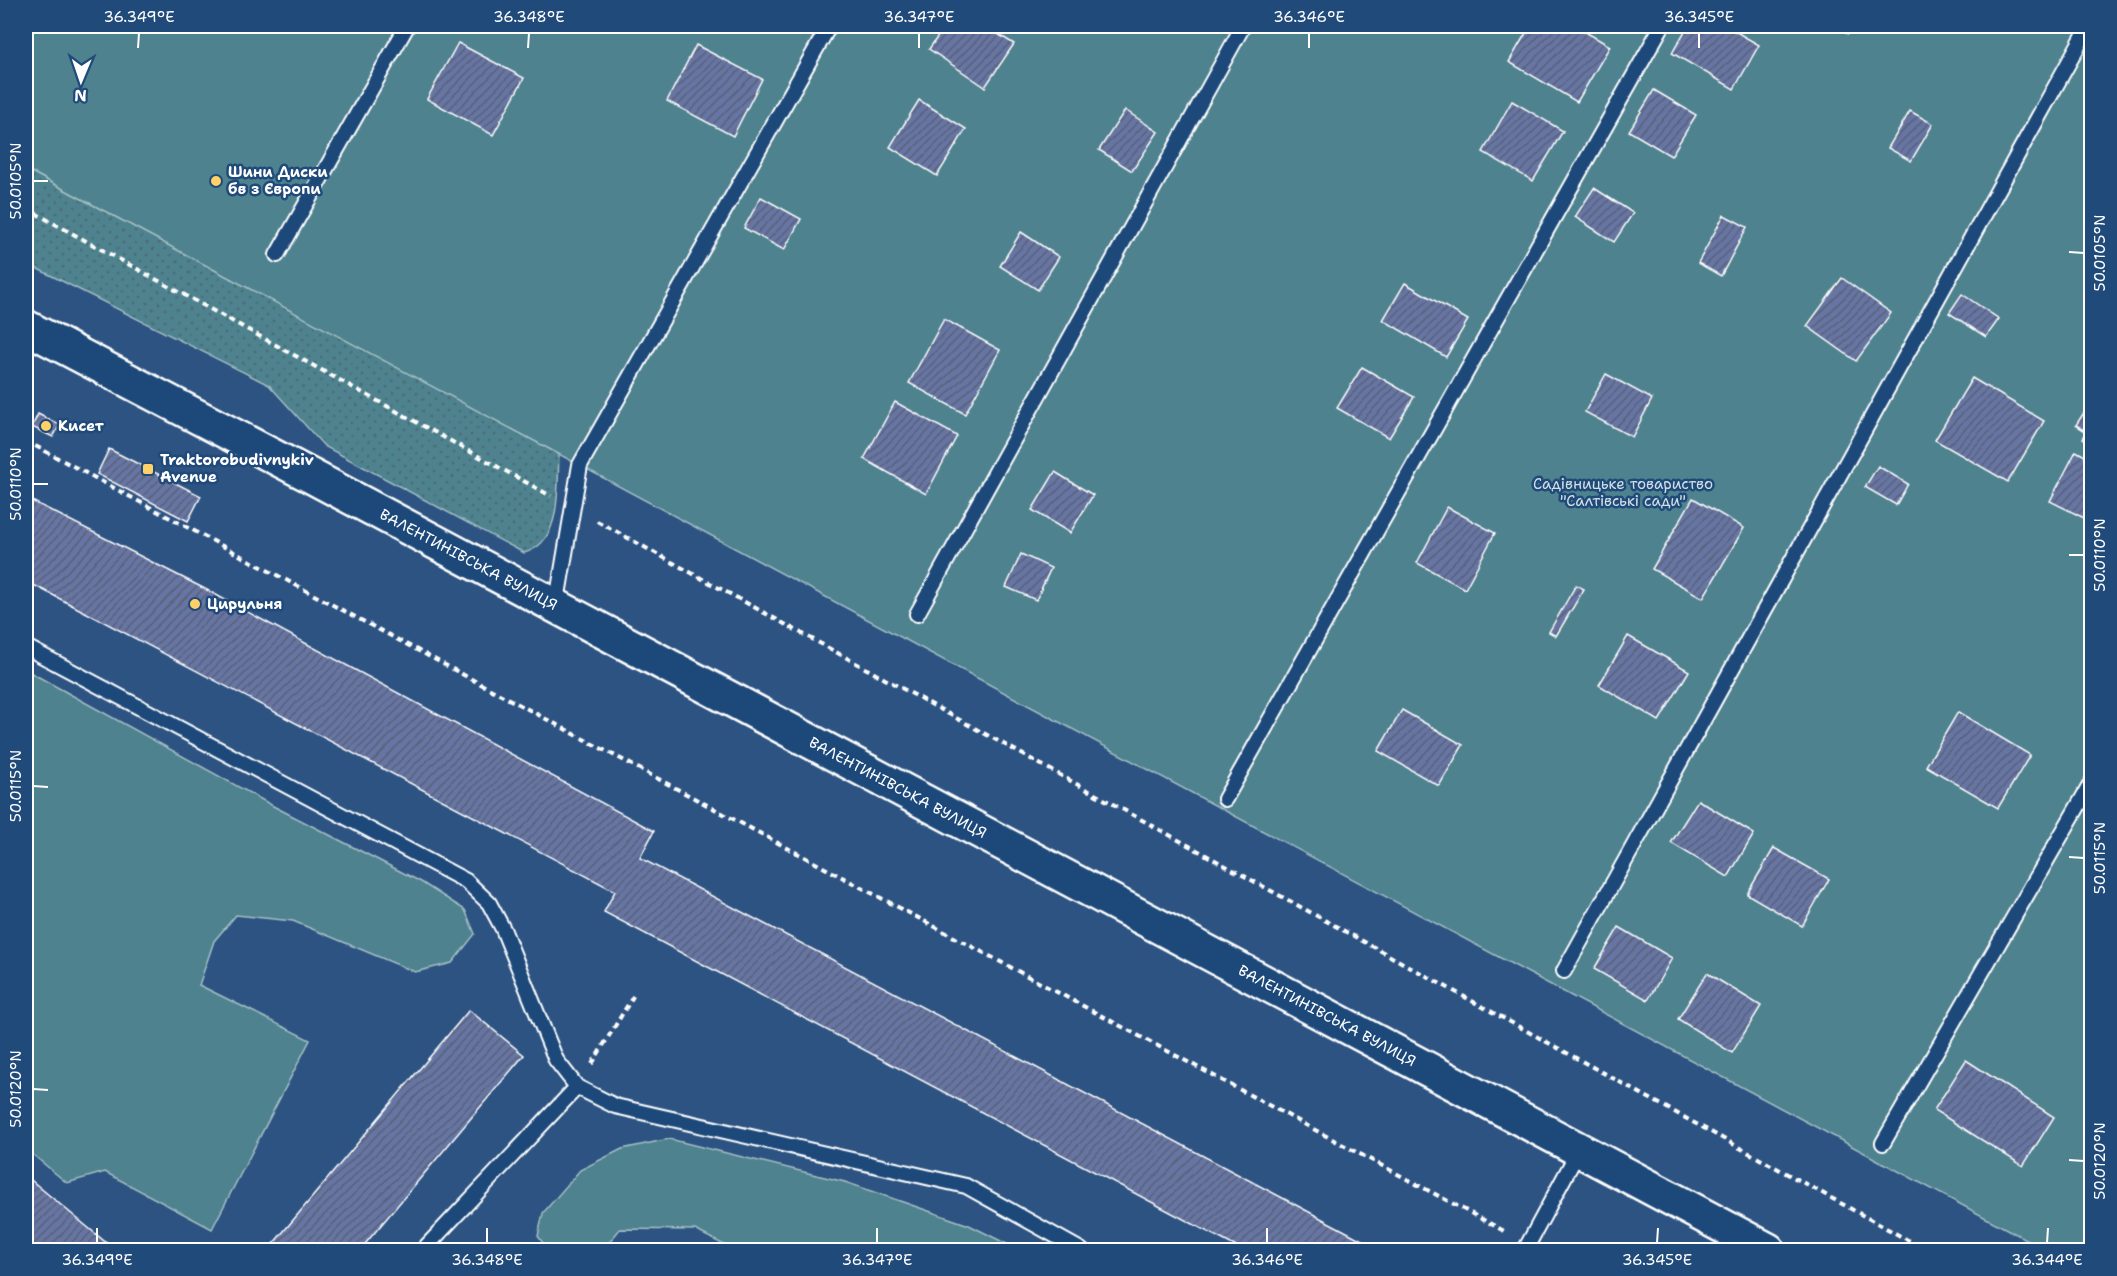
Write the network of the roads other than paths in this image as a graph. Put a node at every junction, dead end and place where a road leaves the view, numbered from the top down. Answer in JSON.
{"nodes":[{"id":1,"x":407,"y":26,"type":"edge"},
{"id":2,"x":829,"y":26,"type":"edge"},
{"id":3,"x":1243,"y":26,"type":"edge"},
{"id":4,"x":1662,"y":26,"type":"edge"},
{"id":5,"x":2089,"y":26,"type":"edge"},
{"id":6,"x":276,"y":255,"type":"dead end"},
{"id":7,"x":26,"y":327,"type":"edge"},
{"id":8,"x":556,"y":607,"type":"junction"},
{"id":9,"x":917,"y":614,"type":"dead end"},
{"id":10,"x":26,"y":647,"type":"edge"},
{"id":11,"x":2091,"y":782,"type":"edge"},
{"id":12,"x":1226,"y":799,"type":"dead end"},
{"id":13,"x":1564,"y":970,"type":"dead end"},
{"id":14,"x":577,"y":1088,"type":"junction"},
{"id":15,"x":1883,"y":1143,"type":"dead end"},
{"id":16,"x":1579,"y":1150,"type":"junction"},
{"id":17,"x":1527,"y":1247,"type":"edge"},
{"id":18,"x":423,"y":1251,"type":"edge"},
{"id":19,"x":1081,"y":1251,"type":"edge"},
{"id":20,"x":1768,"y":1251,"type":"edge"}],
"edges":[{"from":1,"to":6,"type":"lane"},
{"from":2,"to":8,"type":"lane"},
{"from":3,"to":9,"type":"lane"},
{"from":4,"to":12,"type":"lane"},
{"from":5,"to":13,"type":"lane"},
{"from":7,"to":8,"type":"street","name":"ВАЛЕНТИНІВСЬКА ВУЛИЦЯ"},
{"from":8,"to":16,"type":"street","name":"ВАЛЕНТИНІВСЬКА ВУЛИЦЯ"},
{"from":10,"to":14,"type":"lane"},
{"from":11,"to":15,"type":"lane"},
{"from":14,"to":18,"type":"lane"},
{"from":14,"to":19,"type":"lane"},
{"from":16,"to":17,"type":"lane"},
{"from":16,"to":20,"type":"street","name":"ВАЛЕНТИНІВСЬКА ВУЛИЦЯ"}]}
